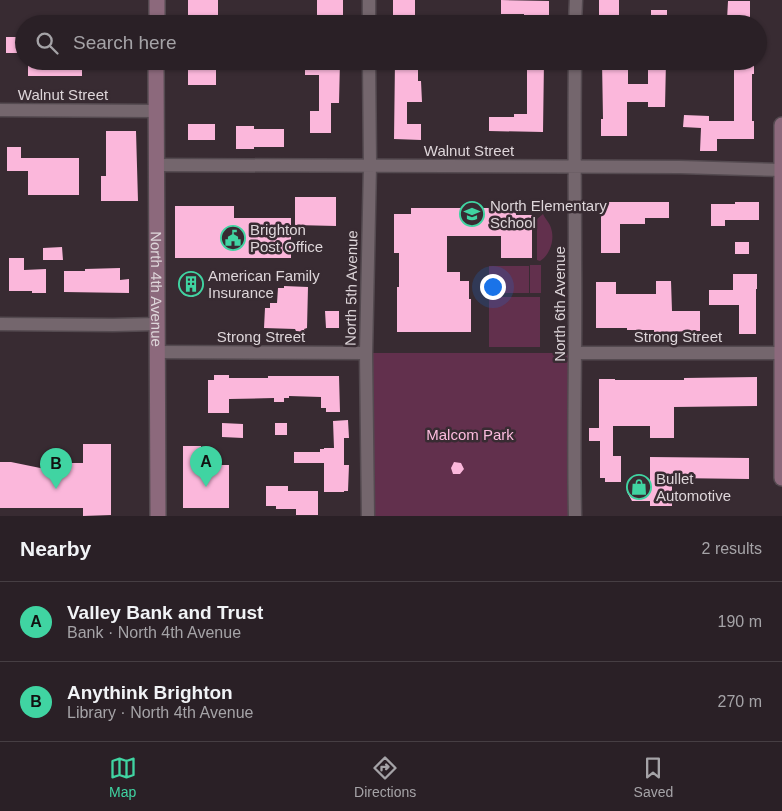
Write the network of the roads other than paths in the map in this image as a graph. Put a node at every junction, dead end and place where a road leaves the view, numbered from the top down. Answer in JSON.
{"nodes":[{"id":1,"x":157,"y":0,"type":"edge"},
{"id":2,"x":369,"y":0,"type":"edge"},
{"id":3,"x":576,"y":0,"type":"edge"},
{"id":4,"x":157,"y":15,"type":"edge"},
{"id":5,"x":369,"y":15,"type":"edge"},
{"id":6,"x":575,"y":15,"type":"edge"},
{"id":7,"x":156,"y":70,"type":"edge"},
{"id":8,"x":369,"y":70,"type":"edge"},
{"id":9,"x":575,"y":70,"type":"edge"},
{"id":10,"x":0,"y":110,"type":"edge"},
{"id":11,"x":156,"y":111,"type":"junction"},
{"id":12,"x":782,"y":125,"type":"edge"},
{"id":13,"x":156,"y":165,"type":"junction"},
{"id":14,"x":370,"y":165,"type":"junction"},
{"id":15,"x":574,"y":166,"type":"junction"},
{"id":16,"x":782,"y":170,"type":"edge"},
{"id":17,"x":0,"y":324,"type":"edge"},
{"id":18,"x":157,"y":324,"type":"junction"},
{"id":19,"x":157,"y":352,"type":"junction"},
{"id":20,"x":366,"y":353,"type":"junction"},
{"id":21,"x":575,"y":353,"type":"junction"},
{"id":22,"x":782,"y":353,"type":"edge"},
{"id":23,"x":782,"y":478,"type":"edge"},
{"id":24,"x":158,"y":516,"type":"edge"},
{"id":25,"x":368,"y":516,"type":"edge"},
{"id":26,"x":575,"y":516,"type":"edge"}],
"edges":[{"from":1,"to":4,"type":"street"},
{"from":2,"to":5,"type":"street"},
{"from":3,"to":6,"type":"street"},
{"from":7,"to":11,"type":"street","name":"North 4th Avenue"},
{"from":8,"to":14,"type":"street","name":"North 5th Avenue"},
{"from":9,"to":15,"type":"street","name":"North 6th Avenue"},
{"from":10,"to":11,"type":"street","name":"Walnut Street"},
{"from":11,"to":13,"type":"street","name":"North 4th Avenue"},
{"from":12,"to":16,"type":"street"},
{"from":13,"to":14,"type":"street","name":"Walnut Street"},
{"from":13,"to":18,"type":"street","name":"North 4th Avenue"},
{"from":14,"to":15,"type":"street","name":"Walnut Street"},
{"from":14,"to":20,"type":"street","name":"North 5th Avenue"},
{"from":15,"to":16,"type":"street","name":"Walnut Street"},
{"from":15,"to":21,"type":"street","name":"North 6th Avenue"},
{"from":16,"to":22,"type":"street"},
{"from":17,"to":18,"type":"street"},
{"from":18,"to":19,"type":"street","name":"North 4th Avenue"},
{"from":19,"to":20,"type":"street","name":"Strong Street"},
{"from":19,"to":24,"type":"street","name":"North 4th Avenue"},
{"from":20,"to":25,"type":"street","name":"North 5th Avenue"},
{"from":21,"to":22,"type":"street","name":"Strong Street"},
{"from":21,"to":26,"type":"street","name":"North 6th Avenue"},
{"from":22,"to":23,"type":"street"}]}
